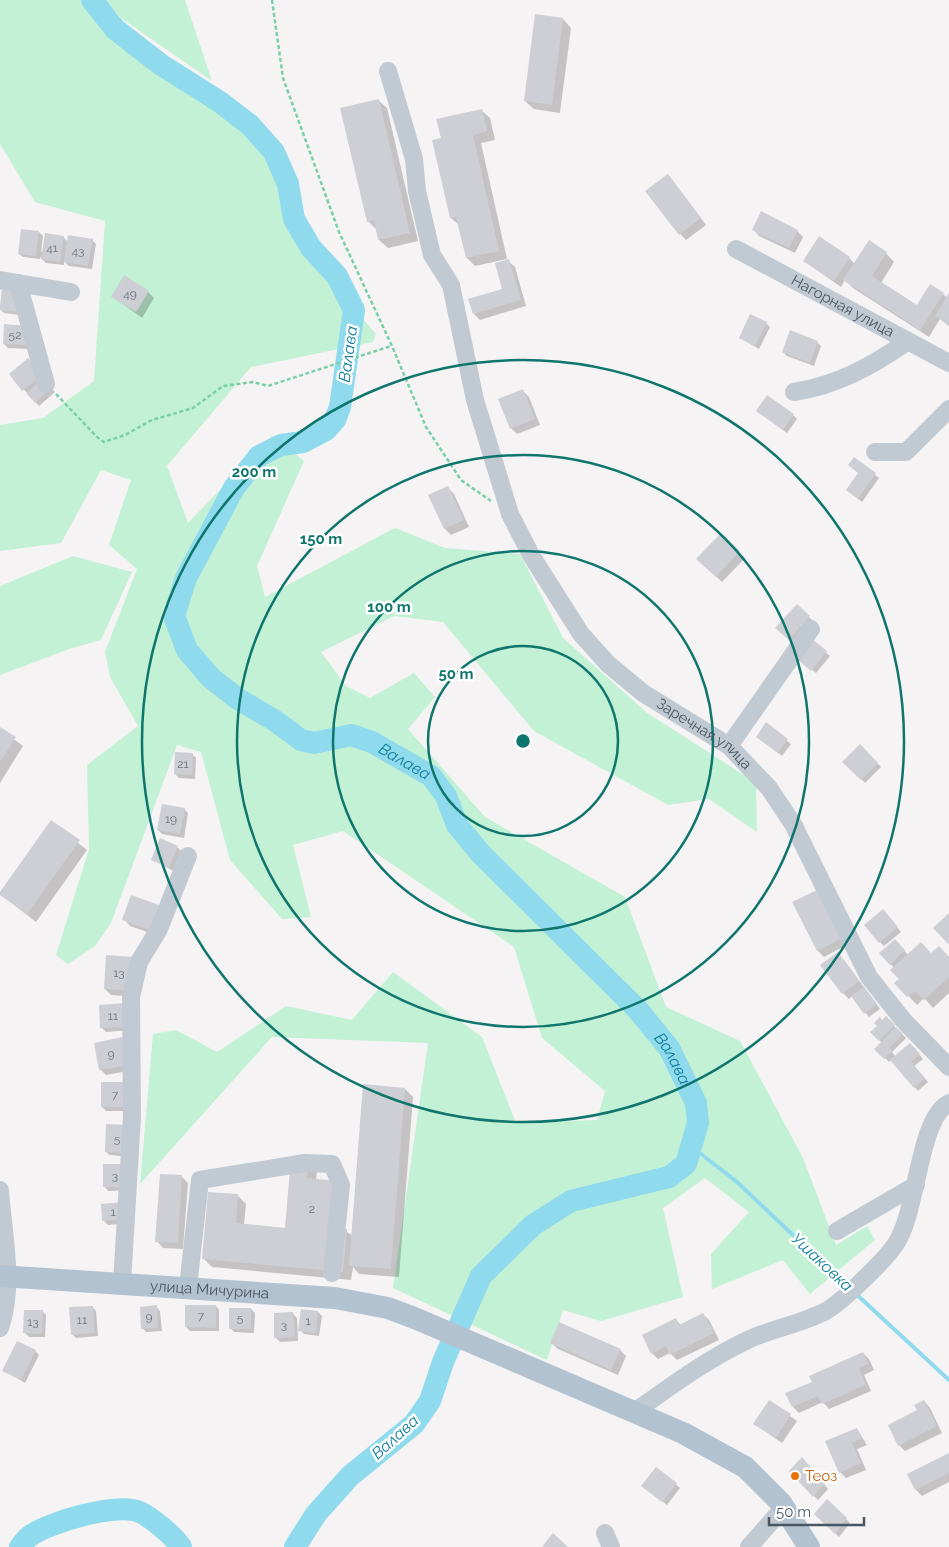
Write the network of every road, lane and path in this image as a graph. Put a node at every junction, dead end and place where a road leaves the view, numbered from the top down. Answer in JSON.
{"nodes":[{"id":1,"x":272,"y":0,"type":"edge"},
{"id":2,"x":388,"y":71,"type":"dead end"},
{"id":3,"x":736,"y":249,"type":"dead end"},
{"id":4,"x":0,"y":280,"type":"edge"},
{"id":5,"x":18,"y":283,"type":"junction"},
{"id":6,"x":71,"y":292,"type":"dead end"},
{"id":7,"x":908,"y":341,"type":"junction"},
{"id":8,"x":392,"y":346,"type":"junction"},
{"id":9,"x":949,"y":363,"type":"edge"},
{"id":10,"x":46,"y":384,"type":"joint"},
{"id":11,"x":794,"y":392,"type":"dead end"},
{"id":12,"x":949,"y":409,"type":"edge"},
{"id":13,"x":875,"y":452,"type":"dead end"},
{"id":14,"x":510,"y":514,"type":"junction"},
{"id":15,"x":811,"y":629,"type":"dead end"},
{"id":16,"x":729,"y":746,"type":"junction"},
{"id":17,"x":188,"y":856,"type":"dead end"},
{"id":18,"x":949,"y":1067,"type":"edge"},
{"id":19,"x":949,"y":1103,"type":"edge"},
{"id":20,"x":916,"y":1185,"type":"junction"},
{"id":21,"x":0,"y":1190,"type":"edge"},
{"id":22,"x":837,"y":1231,"type":"dead end"},
{"id":23,"x":332,"y":1273,"type":"dead end"},
{"id":24,"x":3,"y":1276,"type":"edge"},
{"id":25,"x":122,"y":1283,"type":"junction"},
{"id":26,"x":188,"y":1287,"type":"junction"},
{"id":27,"x":0,"y":1328,"type":"edge"},
{"id":28,"x":633,"y":1413,"type":"junction"},
{"id":29,"x":784,"y":1507,"type":"junction"},
{"id":30,"x":749,"y":1547,"type":"edge"},
{"id":31,"x":809,"y":1547,"type":"edge"}],
"edges":[{"from":1,"to":8,"type":"path"},
{"from":2,"to":14,"type":"street","name":"Заречная улица"},
{"from":3,"to":7,"type":"street","name":"Нагорная улица"},
{"from":4,"to":5,"type":"street"},
{"from":5,"to":6,"type":"street"},
{"from":5,"to":10,"type":"street"},
{"from":7,"to":9,"type":"street","name":"Нагорная улица"},
{"from":7,"to":11,"type":"street"},
{"from":8,"to":10,"type":"path"},
{"from":8,"to":14,"type":"path"},
{"from":12,"to":13,"type":"street"},
{"from":14,"to":16,"type":"street","name":"Заречная улица"},
{"from":15,"to":16,"type":"street"},
{"from":16,"to":18,"type":"street","name":"Заречная улица"},
{"from":17,"to":25,"type":"street"},
{"from":19,"to":20,"type":"street"},
{"from":20,"to":22,"type":"street"},
{"from":20,"to":28,"type":"street"},
{"from":21,"to":24,"type":"street"},
{"from":23,"to":26,"type":"street"},
{"from":24,"to":25,"type":"main road","name":"улица Мичурина"},
{"from":24,"to":27,"type":"street"},
{"from":25,"to":26,"type":"main road","name":"улица Мичурина"},
{"from":26,"to":28,"type":"main road","name":"улица Мичурина"},
{"from":28,"to":29,"type":"main road","name":"улица Мичурина"},
{"from":29,"to":30,"type":"street"},
{"from":29,"to":31,"type":"main road","name":"улица Мичурина"}]}
